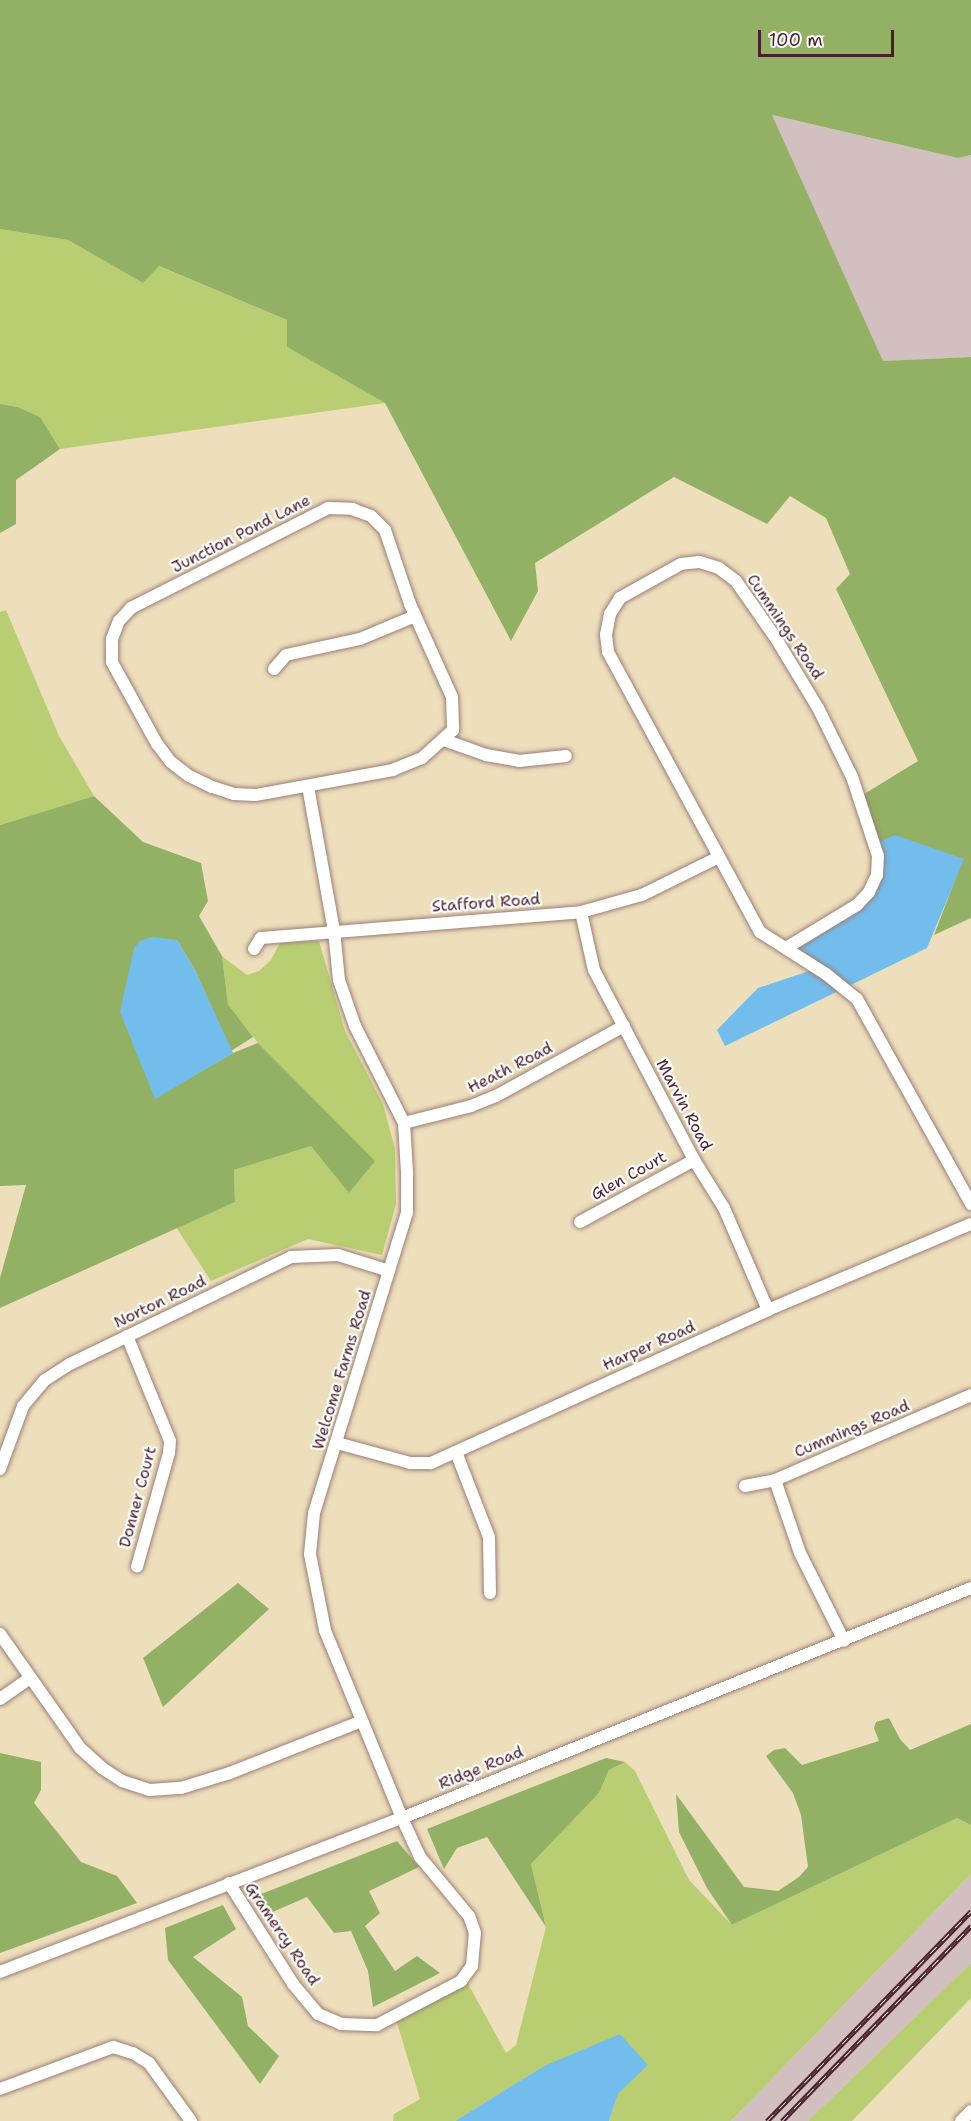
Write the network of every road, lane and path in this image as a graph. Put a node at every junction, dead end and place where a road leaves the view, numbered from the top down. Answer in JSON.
{"nodes":[{"id":1,"x":415,"y":616,"type":"junction"},
{"id":2,"x":274,"y":669,"type":"dead end"},
{"id":3,"x":444,"y":740,"type":"junction"},
{"id":4,"x":566,"y":756,"type":"dead end"},
{"id":5,"x":308,"y":787,"type":"junction"},
{"id":6,"x":717,"y":858,"type":"junction"},
{"id":7,"x":581,"y":912,"type":"junction"},
{"id":8,"x":334,"y":931,"type":"junction"},
{"id":9,"x":786,"y":948,"type":"junction"},
{"id":10,"x":254,"y":949,"type":"dead end"},
{"id":11,"x":624,"y":1026,"type":"junction"},
{"id":12,"x":404,"y":1123,"type":"junction"},
{"id":13,"x":694,"y":1160,"type":"junction"},
{"id":14,"x":971,"y":1204,"type":"edge"},
{"id":15,"x":580,"y":1222,"type":"dead end"},
{"id":16,"x":971,"y":1224,"type":"edge"},
{"id":17,"x":389,"y":1271,"type":"junction"},
{"id":18,"x":768,"y":1311,"type":"junction"},
{"id":19,"x":127,"y":1336,"type":"junction"},
{"id":20,"x":971,"y":1395,"type":"edge"},
{"id":21,"x":337,"y":1443,"type":"junction"},
{"id":22,"x":456,"y":1452,"type":"junction"},
{"id":23,"x":0,"y":1469,"type":"edge"},
{"id":24,"x":775,"y":1480,"type":"junction"},
{"id":25,"x":745,"y":1486,"type":"dead end"},
{"id":26,"x":137,"y":1567,"type":"dead end"},
{"id":27,"x":971,"y":1588,"type":"edge"},
{"id":28,"x":490,"y":1593,"type":"dead end"},
{"id":29,"x":0,"y":1634,"type":"edge"},
{"id":30,"x":844,"y":1641,"type":"junction"},
{"id":31,"x":30,"y":1678,"type":"junction"},
{"id":32,"x":0,"y":1699,"type":"edge"},
{"id":33,"x":362,"y":1721,"type":"junction"},
{"id":34,"x":402,"y":1818,"type":"junction"},
{"id":35,"x":229,"y":1883,"type":"junction"},
{"id":36,"x":0,"y":1972,"type":"edge"},
{"id":37,"x":0,"y":2089,"type":"edge"},
{"id":38,"x":971,"y":2111,"type":"edge"},
{"id":39,"x":190,"y":2121,"type":"edge"},
{"id":40,"x":961,"y":2121,"type":"edge"}],
"edges":[{"from":1,"to":2,"type":"street"},
{"from":1,"to":3,"type":"street","name":"Junction Pond Lane"},
{"from":1,"to":5,"type":"street","name":"Junction Pond Lane"},
{"from":3,"to":4,"type":"street"},
{"from":3,"to":5,"type":"street","name":"Junction Pond Lane"},
{"from":5,"to":8,"type":"street"},
{"from":6,"to":7,"type":"street","name":"Stafford Road"},
{"from":6,"to":9,"type":"street","name":"Cummings Road"},
{"from":6,"to":9,"type":"street","name":"Cummings Road"},
{"from":7,"to":8,"type":"street","name":"Stafford Road"},
{"from":7,"to":11,"type":"street","name":"Marvin Road"},
{"from":8,"to":10,"type":"street","name":"Stafford Road"},
{"from":8,"to":12,"type":"street","name":"Welcome Farms Road"},
{"from":9,"to":14,"type":"street","name":"Cummings Road"},
{"from":11,"to":12,"type":"street","name":"Heath Road"},
{"from":11,"to":13,"type":"street","name":"Marvin Road"},
{"from":12,"to":17,"type":"street","name":"Welcome Farms Road"},
{"from":13,"to":15,"type":"street","name":"Glen Court"},
{"from":13,"to":18,"type":"street","name":"Marvin Road"},
{"from":16,"to":18,"type":"street","name":"Harper Road"},
{"from":17,"to":19,"type":"street","name":"Norton Road"},
{"from":17,"to":21,"type":"street","name":"Welcome Farms Road"},
{"from":18,"to":22,"type":"street","name":"Harper Road"},
{"from":19,"to":23,"type":"street","name":"Norton Road"},
{"from":19,"to":26,"type":"street","name":"Donner Court"},
{"from":20,"to":24,"type":"street","name":"Cummings Road"},
{"from":21,"to":22,"type":"street","name":"Harper Road"},
{"from":21,"to":33,"type":"street","name":"Welcome Farms Road"},
{"from":22,"to":28,"type":"street"},
{"from":24,"to":25,"type":"street","name":"Cummings Road"},
{"from":24,"to":30,"type":"street"},
{"from":27,"to":30,"type":"street","name":"Ridge Road"},
{"from":29,"to":31,"type":"street"},
{"from":30,"to":34,"type":"street","name":"Ridge Road"},
{"from":31,"to":32,"type":"street"},
{"from":31,"to":33,"type":"street"},
{"from":33,"to":34,"type":"street","name":"Welcome Farms Road"},
{"from":34,"to":35,"type":"street","name":"Ridge Road"},
{"from":34,"to":35,"type":"street","name":"Gramercy Road"},
{"from":35,"to":36,"type":"street","name":"Ridge Road"},
{"from":37,"to":39,"type":"street"},
{"from":38,"to":40,"type":"street"}]}
